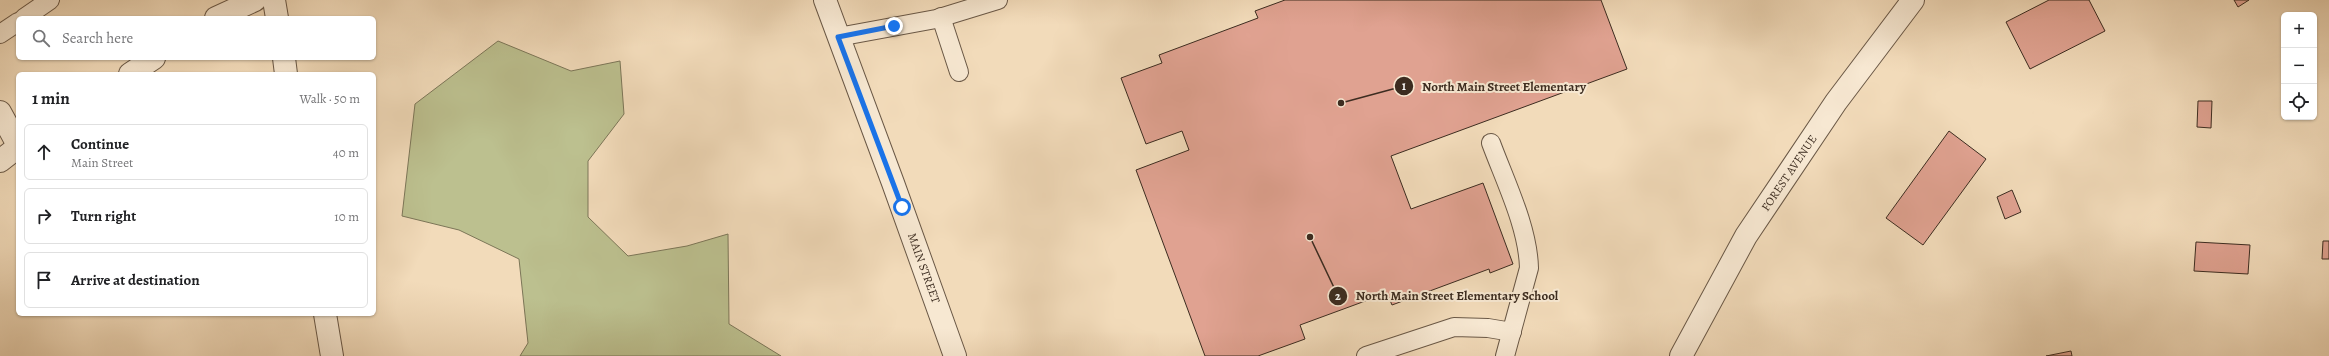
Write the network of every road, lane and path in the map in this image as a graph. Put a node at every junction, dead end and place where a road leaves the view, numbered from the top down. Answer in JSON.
{"nodes":[{"id":1,"x":50,"y":0,"type":"edge"},
{"id":2,"x":255,"y":0,"type":"edge"},
{"id":3,"x":274,"y":0,"type":"edge"},
{"id":4,"x":825,"y":0,"type":"edge"},
{"id":5,"x":998,"y":0,"type":"edge"},
{"id":6,"x":1913,"y":0,"type":"edge"},
{"id":7,"x":27,"y":16,"type":"edge"},
{"id":8,"x":220,"y":16,"type":"edge"},
{"id":9,"x":277,"y":16,"type":"edge"},
{"id":10,"x":941,"y":17,"type":"junction"},
{"id":11,"x":16,"y":23,"type":"edge"},
{"id":12,"x":0,"y":34,"type":"edge"},
{"id":13,"x":838,"y":37,"type":"junction"},
{"id":14,"x":151,"y":60,"type":"edge"},
{"id":15,"x":284,"y":60,"type":"edge"},
{"id":16,"x":133,"y":72,"type":"edge"},
{"id":17,"x":286,"y":72,"type":"edge"},
{"id":18,"x":959,"y":72,"type":"dead end"},
{"id":19,"x":0,"y":112,"type":"edge"},
{"id":20,"x":16,"y":142,"type":"edge"},
{"id":21,"x":1490,"y":143,"type":"dead end"},
{"id":22,"x":16,"y":148,"type":"edge"},
{"id":23,"x":0,"y":161,"type":"edge"},
{"id":24,"x":325,"y":316,"type":"edge"},
{"id":25,"x":1512,"y":332,"type":"junction"},
{"id":26,"x":332,"y":356,"type":"edge"},
{"id":27,"x":955,"y":356,"type":"edge"},
{"id":28,"x":1366,"y":356,"type":"edge"},
{"id":29,"x":1506,"y":356,"type":"edge"},
{"id":30,"x":1681,"y":356,"type":"edge"}],
"edges":[{"from":1,"to":7,"type":"lane"},
{"from":2,"to":8,"type":"street"},
{"from":3,"to":9,"type":"street"},
{"from":4,"to":13,"type":"street","name":"MAIN STREET"},
{"from":5,"to":10,"type":"lane"},
{"from":6,"to":30,"type":"street","name":"FOREST AVENUE"},
{"from":10,"to":13,"type":"lane"},
{"from":10,"to":18,"type":"lane"},
{"from":11,"to":12,"type":"lane"},
{"from":13,"to":27,"type":"street","name":"MAIN STREET"},
{"from":14,"to":16,"type":"street"},
{"from":15,"to":17,"type":"street"},
{"from":19,"to":20,"type":"street"},
{"from":21,"to":25,"type":"lane"},
{"from":22,"to":23,"type":"street"},
{"from":24,"to":26,"type":"street"},
{"from":25,"to":28,"type":"lane"},
{"from":25,"to":29,"type":"lane"}]}
